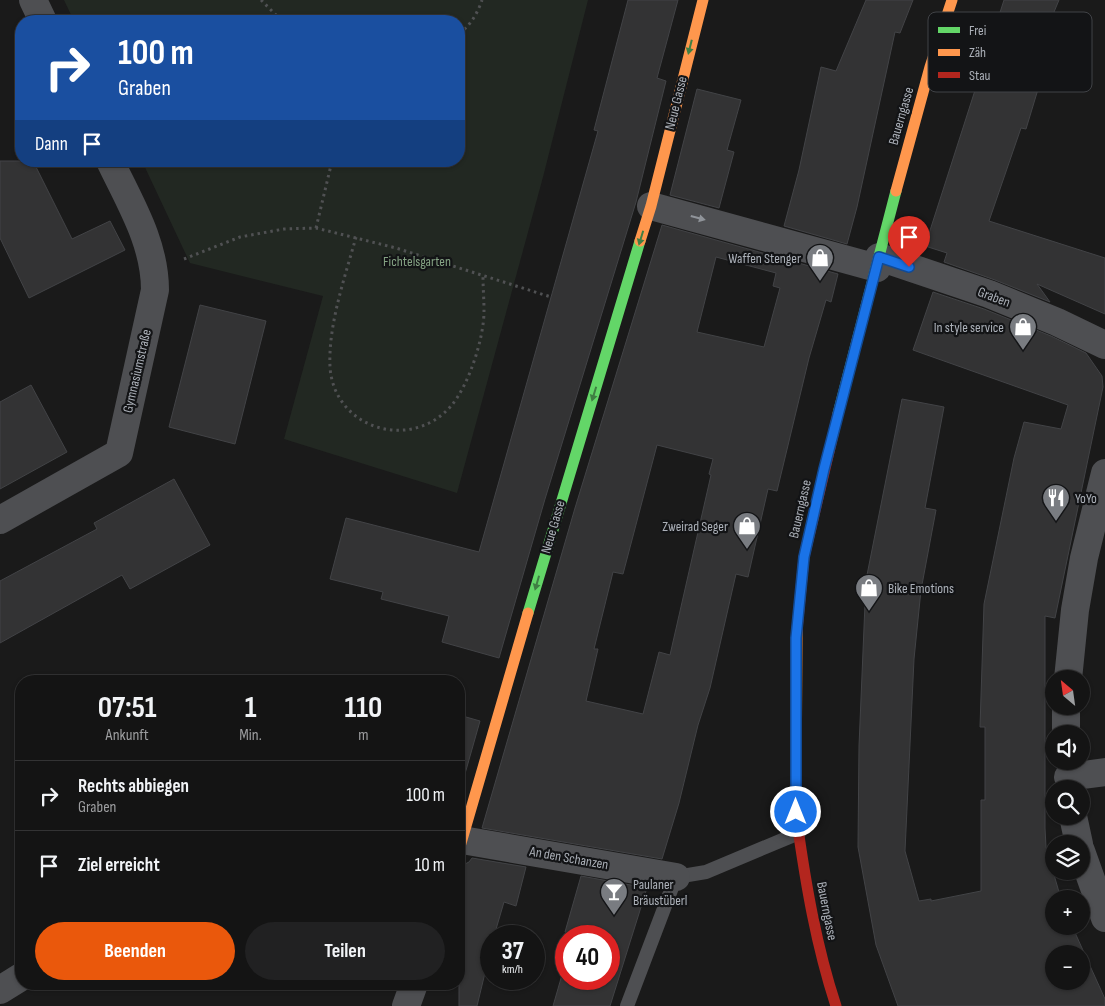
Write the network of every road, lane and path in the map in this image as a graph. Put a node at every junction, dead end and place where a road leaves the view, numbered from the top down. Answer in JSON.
{"nodes":[{"id":1,"x":33,"y":0,"type":"edge"},
{"id":2,"x":261,"y":0,"type":"edge"},
{"id":3,"x":482,"y":0,"type":"edge"},
{"id":4,"x":703,"y":0,"type":"edge"},
{"id":5,"x":952,"y":0,"type":"edge"},
{"id":6,"x":948,"y":12,"type":"edge"},
{"id":7,"x":40,"y":15,"type":"edge"},
{"id":8,"x":276,"y":15,"type":"edge"},
{"id":9,"x":465,"y":28,"type":"edge"},
{"id":10,"x":928,"y":78,"type":"edge"},
{"id":11,"x":113,"y":167,"type":"edge"},
{"id":12,"x":331,"y":167,"type":"edge"},
{"id":13,"x":651,"y":206,"type":"junction"},
{"id":14,"x":316,"y":228,"type":"junction"},
{"id":15,"x":356,"y":237,"type":"junction"},
{"id":16,"x":878,"y":262,"type":"junction"},
{"id":17,"x":155,"y":272,"type":"junction"},
{"id":18,"x":483,"y":276,"type":"junction"},
{"id":19,"x":551,"y":297,"type":"dead end"},
{"id":20,"x":1105,"y":345,"type":"edge"},
{"id":21,"x":1105,"y":473,"type":"edge"},
{"id":22,"x":0,"y":520,"type":"edge"},
{"id":23,"x":1069,"y":670,"type":"edge"},
{"id":24,"x":1105,"y":772,"type":"edge"},
{"id":25,"x":1068,"y":776,"type":"edge"},
{"id":26,"x":465,"y":828,"type":"edge"},
{"id":27,"x":799,"y":833,"type":"junction"},
{"id":28,"x":465,"y":846,"type":"edge"},
{"id":29,"x":1090,"y":876,"type":"edge"},
{"id":30,"x":676,"y":877,"type":"junction"},
{"id":31,"x":1105,"y":918,"type":"edge"},
{"id":32,"x":412,"y":990,"type":"edge"},
{"id":33,"x":406,"y":1006,"type":"edge"},
{"id":34,"x":627,"y":1006,"type":"edge"},
{"id":35,"x":836,"y":1006,"type":"edge"}],
"edges":[{"from":1,"to":7,"type":"street"},
{"from":2,"to":8,"type":"path"},
{"from":3,"to":9,"type":"path"},
{"from":4,"to":13,"type":"street","name":"Neue Gasse","one_way":true},
{"from":5,"to":6,"type":"street","name":"Bauerngasse"},
{"from":10,"to":16,"type":"street","name":"Bauerngasse"},
{"from":11,"to":17,"type":"street","name":"Gymnasiumstraße"},
{"from":12,"to":14,"type":"path"},
{"from":13,"to":16,"type":"street","one_way":true},
{"from":13,"to":26,"type":"street","name":"Neue Gasse","one_way":true},
{"from":14,"to":15,"type":"path"},
{"from":14,"to":17,"type":"path"},
{"from":15,"to":18,"type":"path"},
{"from":15,"to":18,"type":"path"},
{"from":16,"to":20,"type":"street","name":"Graben"},
{"from":16,"to":27,"type":"street","name":"Bauerngasse"},
{"from":17,"to":22,"type":"street","name":"Gymnasiumstraße"},
{"from":18,"to":19,"type":"path"},
{"from":21,"to":23,"type":"street"},
{"from":24,"to":25,"type":"street"},
{"from":27,"to":30,"type":"lane"},
{"from":27,"to":35,"type":"street","name":"Bauerngasse"},
{"from":28,"to":30,"type":"street","name":"An den Schanzen"},
{"from":29,"to":31,"type":"street"},
{"from":30,"to":34,"type":"lane"},
{"from":32,"to":33,"type":"street"}]}
